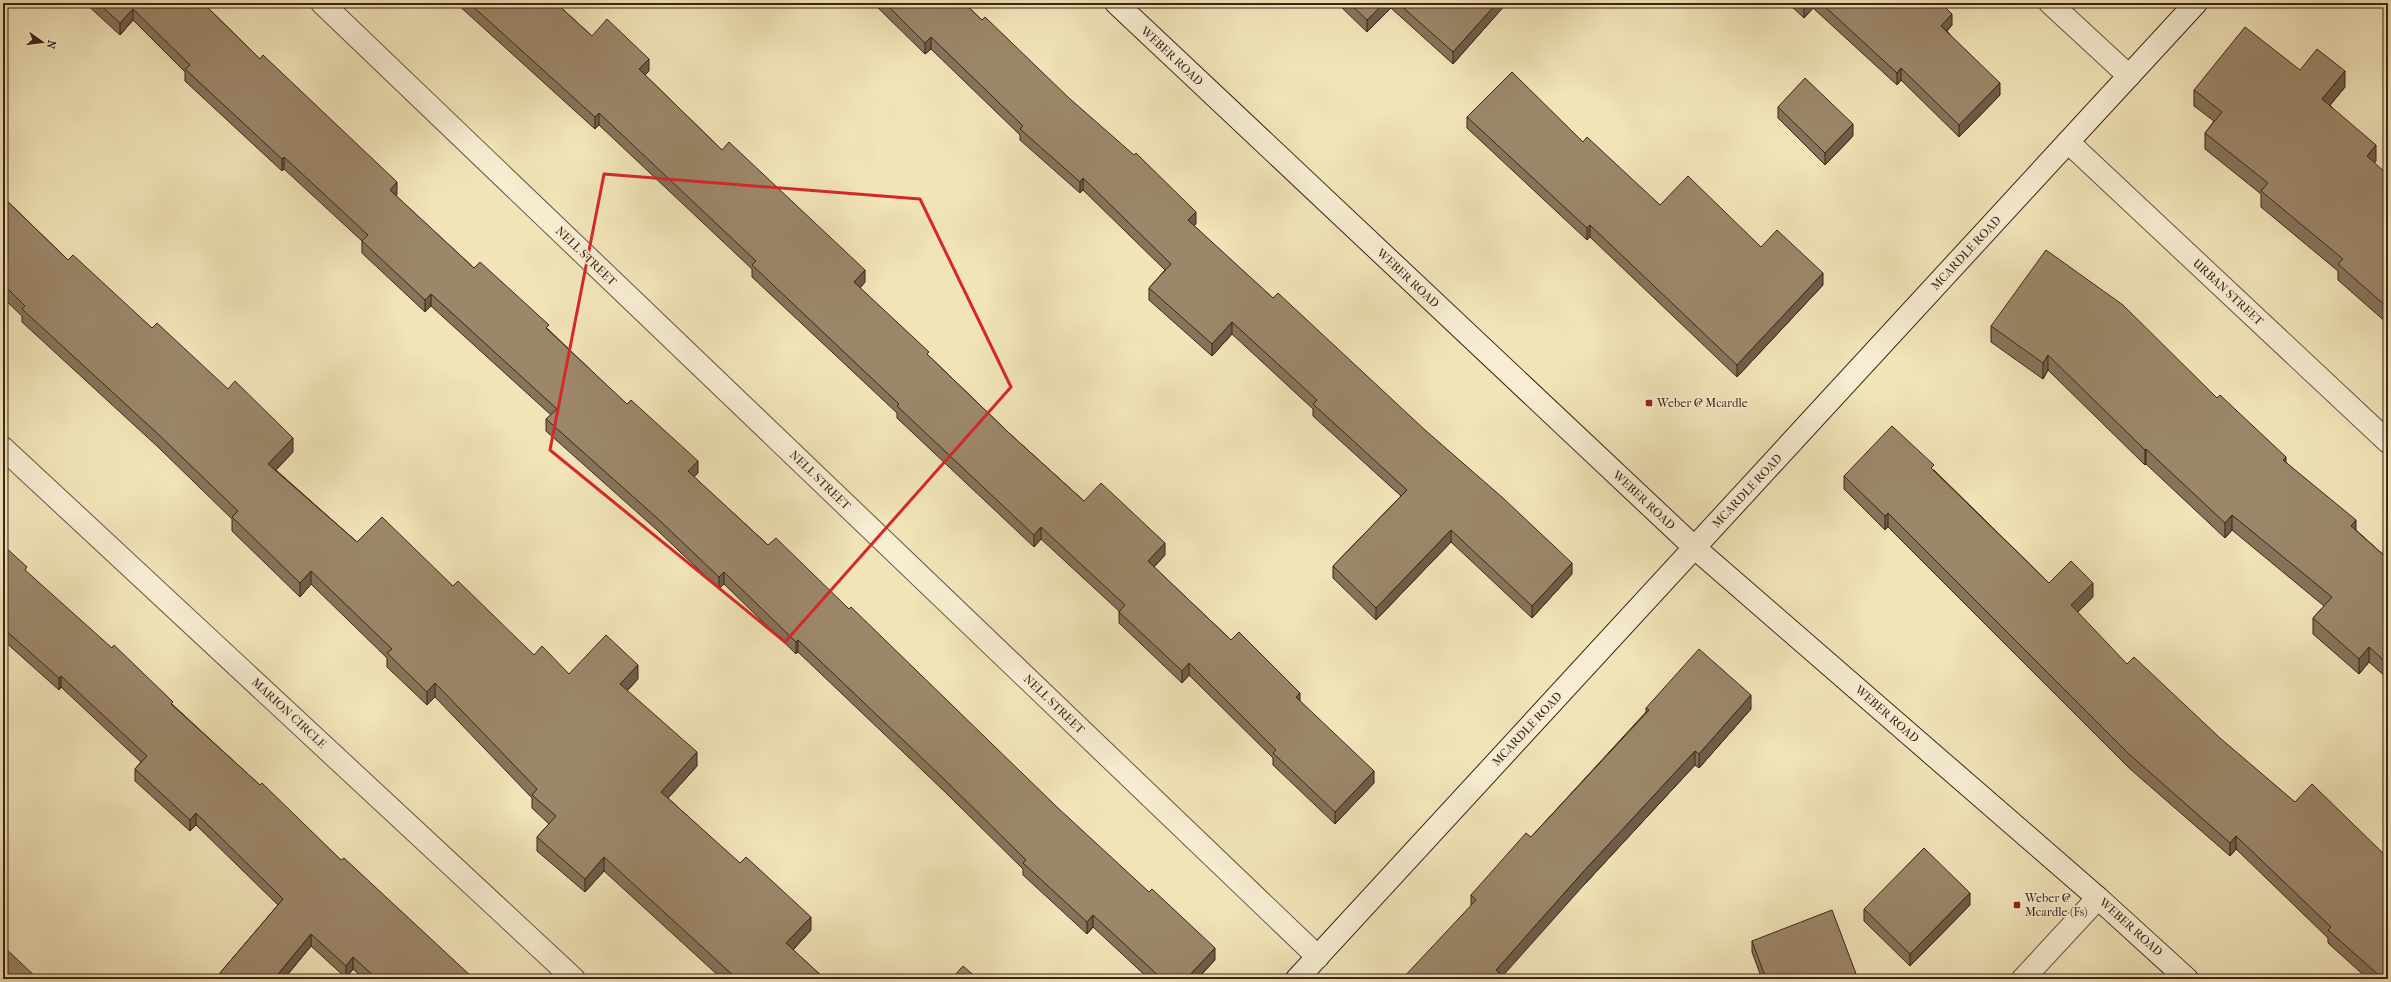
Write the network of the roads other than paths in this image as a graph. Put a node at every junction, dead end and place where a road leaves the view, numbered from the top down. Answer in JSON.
{"nodes":[{"id":1,"x":322,"y":3,"type":"edge"},
{"id":2,"x":1116,"y":3,"type":"edge"},
{"id":3,"x":2050,"y":3,"type":"edge"},
{"id":4,"x":2196,"y":3,"type":"edge"},
{"id":5,"x":2129,"y":76,"type":"junction"},
{"id":6,"x":2068,"y":142,"type":"junction"},
{"id":7,"x":2388,"y":442,"type":"edge"},
{"id":8,"x":3,"y":448,"type":"edge"},
{"id":9,"x":1695,"y":548,"type":"junction"},
{"id":10,"x":2098,"y":898,"type":"junction"},
{"id":11,"x":1318,"y":957,"type":"junction"},
{"id":12,"x":574,"y":979,"type":"edge"},
{"id":13,"x":1298,"y":979,"type":"edge"},
{"id":14,"x":2023,"y":979,"type":"edge"},
{"id":15,"x":2188,"y":979,"type":"edge"}],
"edges":[{"from":1,"to":11,"type":"street","name":"NELL STREET"},
{"from":2,"to":9,"type":"street","name":"WEBER ROAD"},
{"from":3,"to":5,"type":"street"},
{"from":4,"to":5,"type":"street","name":"MCARDLE ROAD"},
{"from":5,"to":6,"type":"street","name":"MCARDLE ROAD"},
{"from":6,"to":7,"type":"street","name":"URBAN STREET"},
{"from":6,"to":9,"type":"street","name":"MCARDLE ROAD"},
{"from":8,"to":12,"type":"street","name":"MARION CIRCLE"},
{"from":9,"to":10,"type":"street","name":"WEBER ROAD"},
{"from":9,"to":11,"type":"street","name":"MCARDLE ROAD"},
{"from":10,"to":14,"type":"street"},
{"from":10,"to":15,"type":"street","name":"WEBER ROAD"},
{"from":11,"to":13,"type":"street","name":"MCARDLE ROAD"}]}
